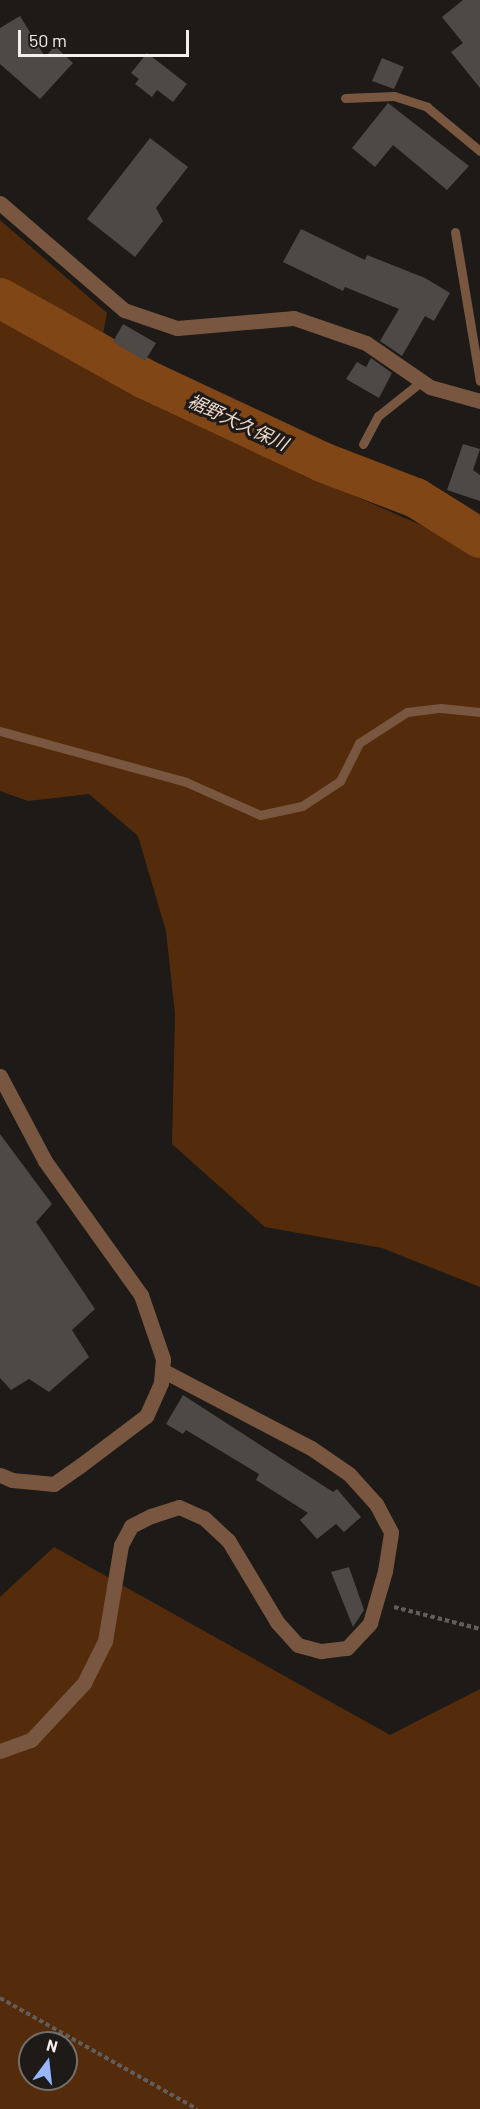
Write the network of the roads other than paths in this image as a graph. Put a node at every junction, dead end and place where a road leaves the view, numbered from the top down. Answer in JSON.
{"nodes":[{"id":1,"x":345,"y":98,"type":"dead end"},
{"id":2,"x":480,"y":151,"type":"edge"},
{"id":3,"x":0,"y":203,"type":"edge"},
{"id":4,"x":455,"y":232,"type":"dead end"},
{"id":5,"x":422,"y":381,"type":"junction"},
{"id":6,"x":480,"y":381,"type":"edge"},
{"id":7,"x":480,"y":401,"type":"edge"},
{"id":8,"x":363,"y":444,"type":"dead end"},
{"id":9,"x":480,"y":712,"type":"edge"},
{"id":10,"x":0,"y":731,"type":"edge"},
{"id":11,"x":0,"y":1076,"type":"edge"},
{"id":12,"x":162,"y":1370,"type":"junction"},
{"id":13,"x":0,"y":1475,"type":"edge"},
{"id":14,"x":0,"y":1751,"type":"edge"}],
"edges":[{"from":1,"to":2,"type":"lane"},
{"from":3,"to":5,"type":"street"},
{"from":4,"to":6,"type":"lane"},
{"from":5,"to":7,"type":"street"},
{"from":5,"to":8,"type":"lane"},
{"from":9,"to":10,"type":"lane"},
{"from":11,"to":12,"type":"street"},
{"from":12,"to":13,"type":"street"},
{"from":12,"to":14,"type":"street"}]}
